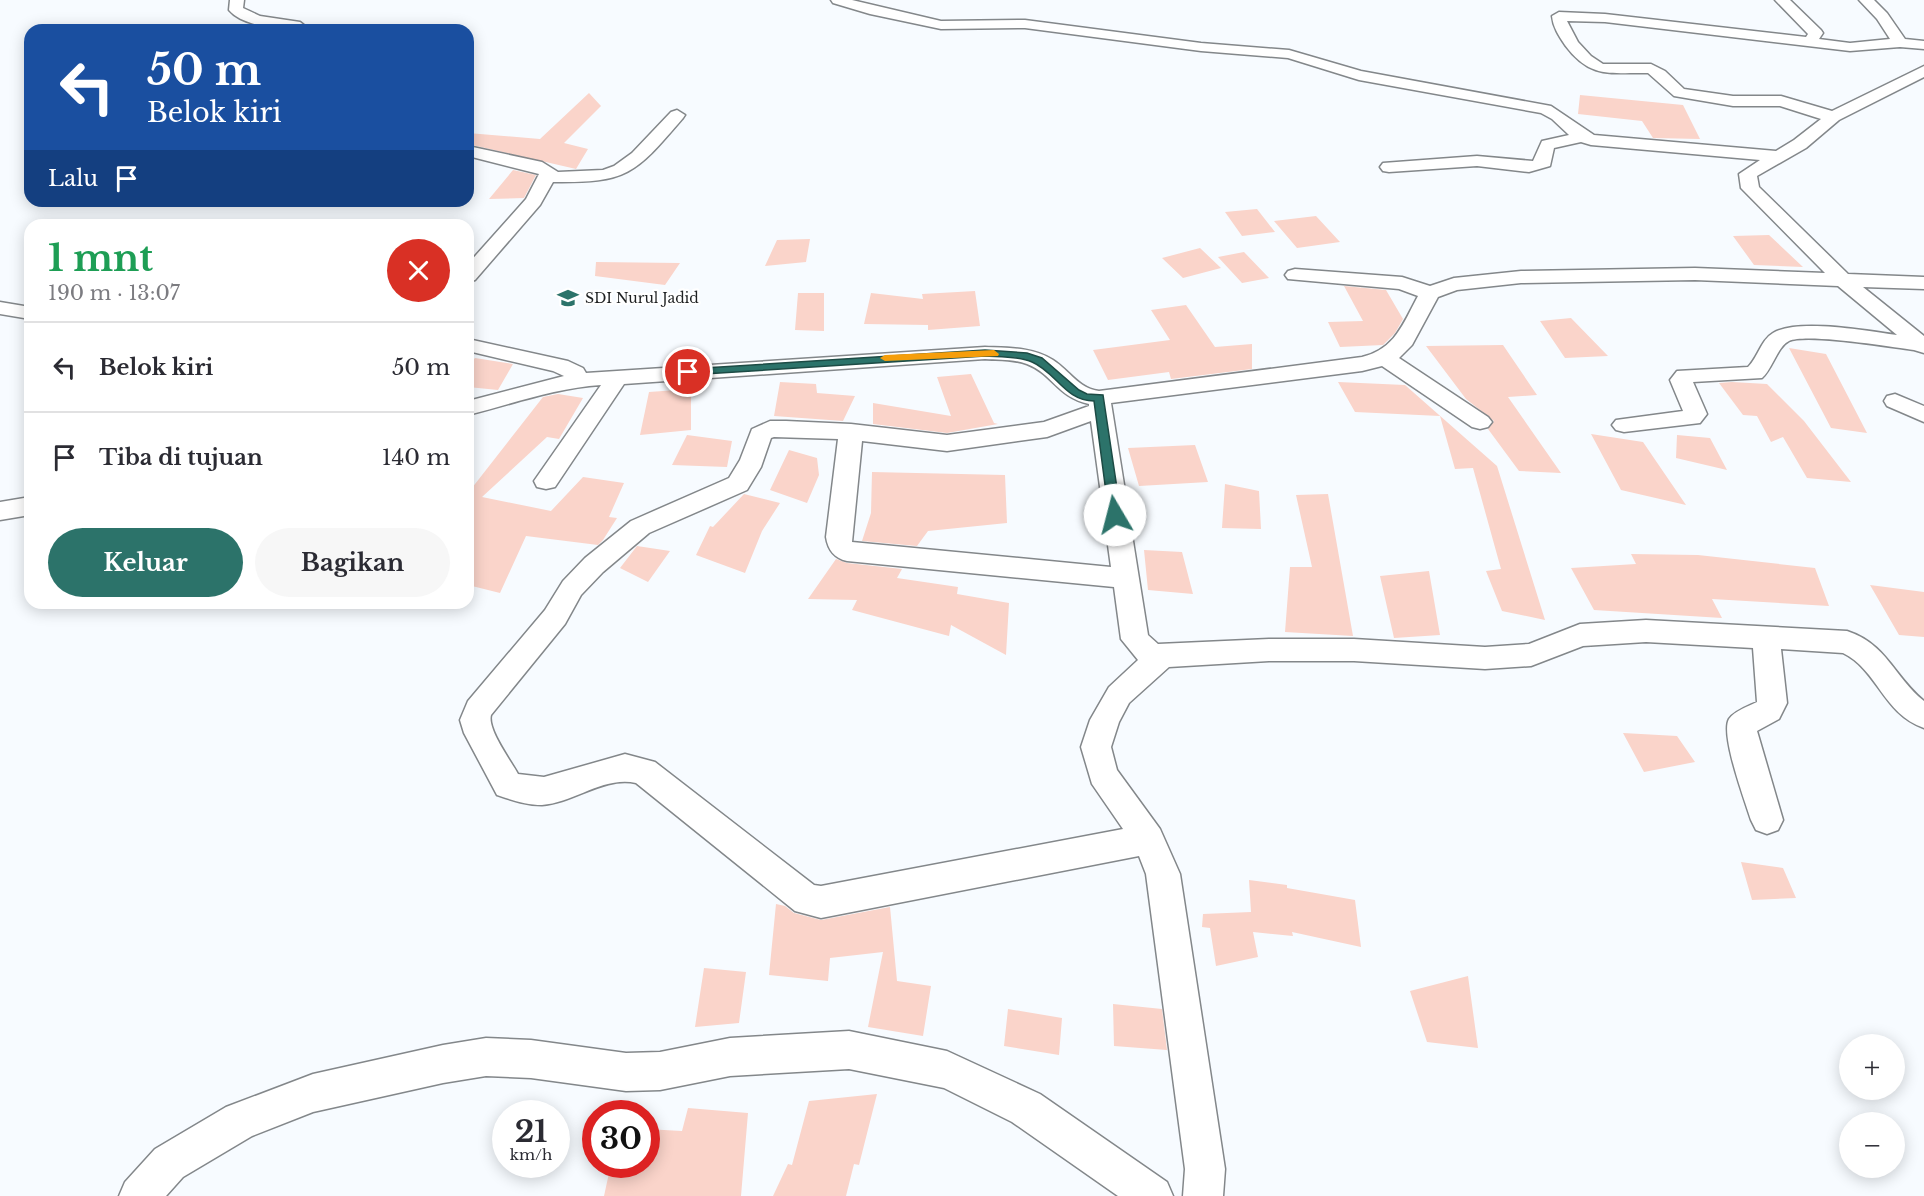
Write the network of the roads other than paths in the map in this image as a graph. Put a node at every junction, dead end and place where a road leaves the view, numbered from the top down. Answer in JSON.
{"nodes":[{"id":1,"x":237,"y":0,"type":"edge"},
{"id":2,"x":838,"y":0,"type":"edge"},
{"id":3,"x":1782,"y":0,"type":"edge"},
{"id":4,"x":1866,"y":0,"type":"edge"},
{"id":5,"x":287,"y":24,"type":"edge"},
{"id":6,"x":1810,"y":42,"type":"junction"},
{"id":7,"x":1900,"y":43,"type":"junction"},
{"id":8,"x":1924,"y":45,"type":"edge"},
{"id":9,"x":1924,"y":71,"type":"edge"},
{"id":10,"x":677,"y":115,"type":"dead end"},
{"id":11,"x":1833,"y":117,"type":"junction"},
{"id":12,"x":1580,"y":137,"type":"junction"},
{"id":13,"x":474,"y":152,"type":"edge"},
{"id":14,"x":1777,"y":156,"type":"junction"},
{"id":15,"x":1389,"y":167,"type":"dead end"},
{"id":16,"x":549,"y":177,"type":"junction"},
{"id":17,"x":474,"y":269,"type":"edge"},
{"id":18,"x":1295,"y":275,"type":"dead end"},
{"id":19,"x":1842,"y":279,"type":"junction"},
{"id":20,"x":1924,"y":283,"type":"edge"},
{"id":21,"x":1430,"y":293,"type":"junction"},
{"id":22,"x":0,"y":308,"type":"edge"},
{"id":23,"x":24,"y":312,"type":"edge"},
{"id":24,"x":1922,"y":345,"type":"edge"},
{"id":25,"x":474,"y":346,"type":"edge"},
{"id":26,"x":1385,"y":358,"type":"junction"},
{"id":27,"x":618,"y":377,"type":"junction"},
{"id":28,"x":579,"y":380,"type":"junction"},
{"id":29,"x":1895,"y":401,"type":"dead end"},
{"id":30,"x":1099,"y":404,"type":"junction"},
{"id":31,"x":474,"y":406,"type":"edge"},
{"id":32,"x":1924,"y":415,"type":"edge"},
{"id":33,"x":1480,"y":422,"type":"dead end"},
{"id":34,"x":1624,"y":425,"type":"dead end"},
{"id":35,"x":851,"y":432,"type":"junction"},
{"id":36,"x":546,"y":481,"type":"dead end"},
{"id":37,"x":24,"y":507,"type":"edge"},
{"id":38,"x":0,"y":511,"type":"edge"},
{"id":39,"x":1125,"y":578,"type":"junction"},
{"id":40,"x":1766,"y":636,"type":"junction"},
{"id":41,"x":1162,"y":656,"type":"junction"},
{"id":42,"x":1924,"y":716,"type":"edge"},
{"id":43,"x":1767,"y":820,"type":"dead end"},
{"id":44,"x":1149,"y":839,"type":"junction"},
{"id":45,"x":140,"y":1196,"type":"edge"},
{"id":46,"x":1153,"y":1196,"type":"edge"},
{"id":47,"x":1203,"y":1196,"type":"edge"}],
"edges":[{"from":1,"to":5,"type":"street"},
{"from":2,"to":12,"type":"street"},
{"from":3,"to":6,"type":"street"},
{"from":4,"to":7,"type":"street"},
{"from":6,"to":7,"type":"street"},
{"from":6,"to":11,"type":"street"},
{"from":7,"to":8,"type":"street"},
{"from":9,"to":11,"type":"street"},
{"from":10,"to":16,"type":"street"},
{"from":11,"to":14,"type":"street"},
{"from":12,"to":14,"type":"street"},
{"from":12,"to":15,"type":"street"},
{"from":13,"to":16,"type":"street"},
{"from":14,"to":19,"type":"street"},
{"from":16,"to":17,"type":"street"},
{"from":18,"to":21,"type":"street"},
{"from":19,"to":20,"type":"street"},
{"from":19,"to":21,"type":"street"},
{"from":19,"to":24,"type":"street"},
{"from":21,"to":26,"type":"street"},
{"from":22,"to":23,"type":"street"},
{"from":24,"to":34,"type":"street"},
{"from":25,"to":28,"type":"street"},
{"from":26,"to":30,"type":"street"},
{"from":26,"to":33,"type":"street"},
{"from":27,"to":28,"type":"street"},
{"from":27,"to":30,"type":"street"},
{"from":27,"to":36,"type":"street"},
{"from":28,"to":31,"type":"street"},
{"from":29,"to":32,"type":"street"},
{"from":30,"to":35,"type":"street"},
{"from":30,"to":39,"type":"street"},
{"from":35,"to":39,"type":"street"},
{"from":35,"to":44,"type":"street"},
{"from":37,"to":38,"type":"street"},
{"from":39,"to":41,"type":"street"},
{"from":40,"to":41,"type":"street"},
{"from":40,"to":42,"type":"street"},
{"from":40,"to":43,"type":"street"},
{"from":41,"to":44,"type":"street"},
{"from":44,"to":47,"type":"street"},
{"from":45,"to":46,"type":"street"}]}
